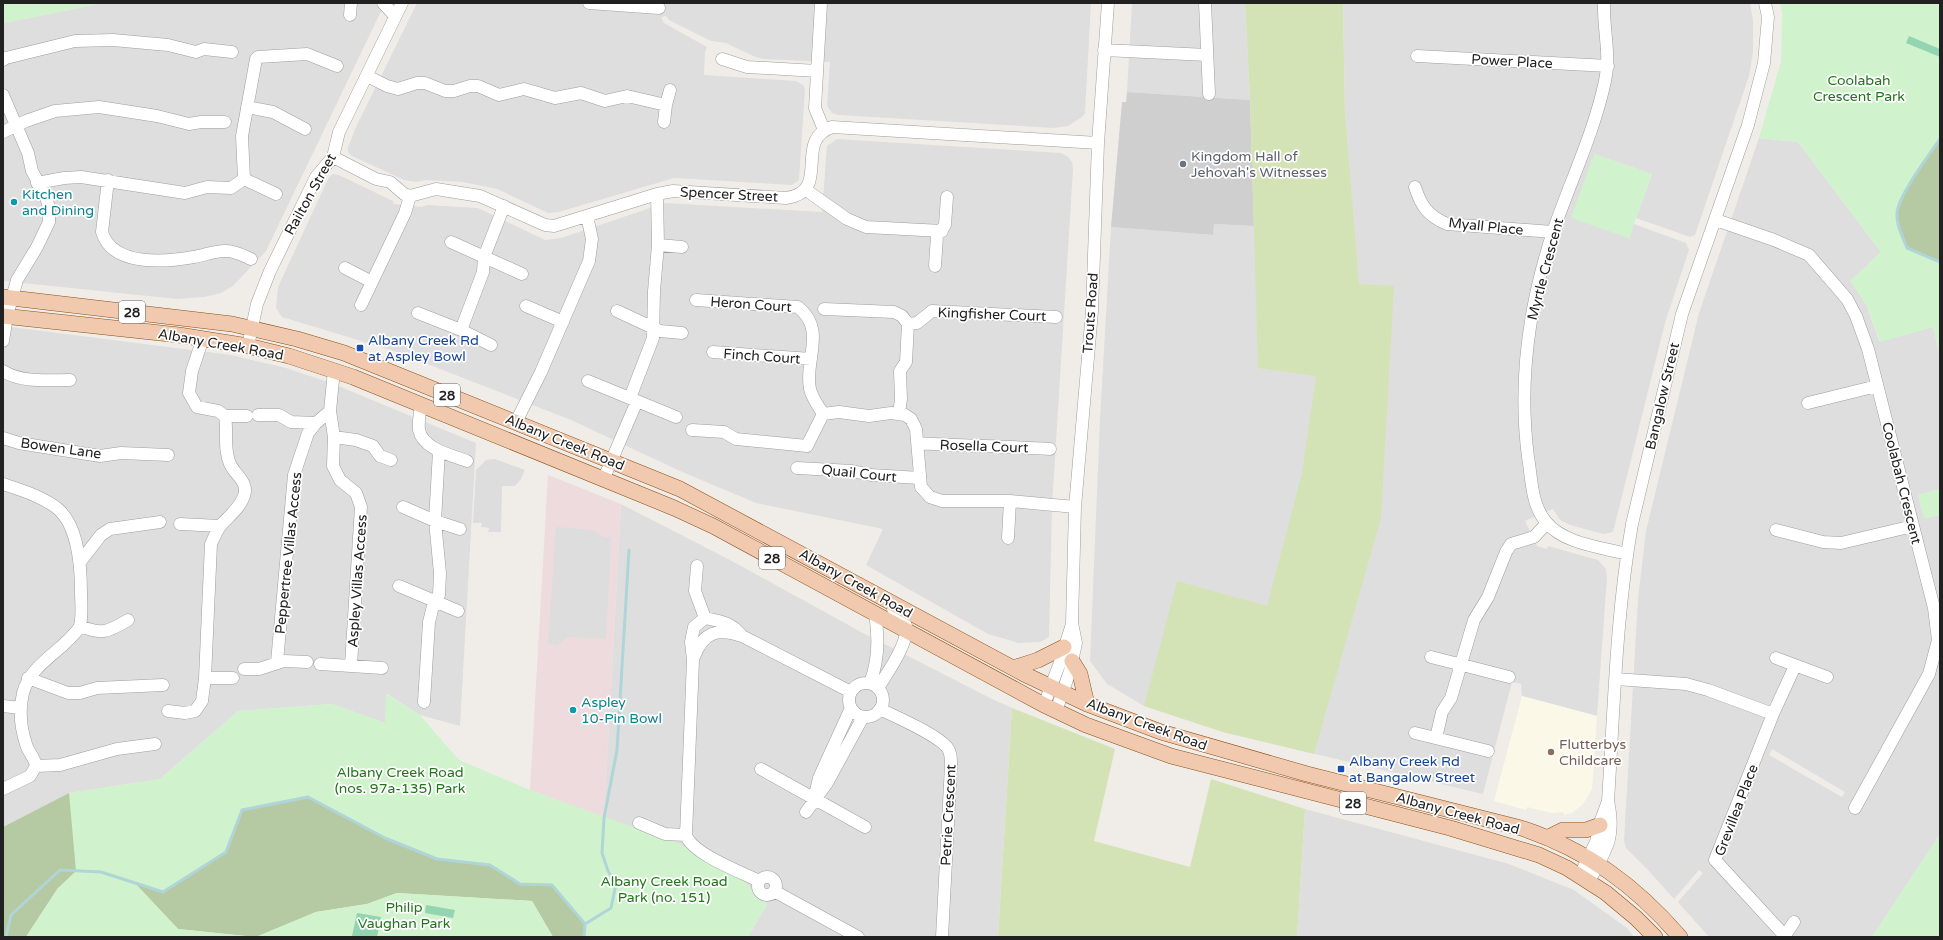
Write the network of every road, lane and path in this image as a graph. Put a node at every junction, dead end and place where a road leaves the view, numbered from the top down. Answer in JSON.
{"nodes":[{"id":1,"x":383,"y":3,"type":"edge"},
{"id":2,"x":402,"y":3,"type":"edge"},
{"id":3,"x":589,"y":3,"type":"edge"},
{"id":4,"x":821,"y":3,"type":"edge"},
{"id":5,"x":1108,"y":3,"type":"edge"},
{"id":6,"x":1205,"y":3,"type":"edge"},
{"id":7,"x":1604,"y":3,"type":"edge"},
{"id":8,"x":1765,"y":3,"type":"edge"},
{"id":9,"x":643,"y":5,"type":"edge"},
{"id":10,"x":659,"y":8,"type":"dead end"},
{"id":11,"x":396,"y":16,"type":"junction"},
{"id":12,"x":1104,"y":50,"type":"junction"},
{"id":13,"x":232,"y":52,"type":"dead end"},
{"id":14,"x":1207,"y":55,"type":"junction"},
{"id":15,"x":1417,"y":56,"type":"dead end"},
{"id":16,"x":722,"y":59,"type":"dead end"},
{"id":17,"x":3,"y":60,"type":"edge"},
{"id":18,"x":337,"y":66,"type":"dead end"},
{"id":19,"x":1608,"y":66,"type":"junction"},
{"id":20,"x":817,"y":72,"type":"junction"},
{"id":21,"x":367,"y":76,"type":"junction"},
{"id":22,"x":670,"y":90,"type":"dead end"},
{"id":23,"x":1209,"y":94,"type":"dead end"},
{"id":24,"x":3,"y":95,"type":"edge"},
{"id":25,"x":666,"y":105,"type":"junction"},
{"id":26,"x":247,"y":107,"type":"junction"},
{"id":27,"x":225,"y":122,"type":"dead end"},
{"id":28,"x":664,"y":122,"type":"dead end"},
{"id":29,"x":16,"y":127,"type":"junction"},
{"id":30,"x":305,"y":129,"type":"dead end"},
{"id":31,"x":824,"y":130,"type":"junction"},
{"id":32,"x":3,"y":132,"type":"edge"},
{"id":33,"x":1098,"y":143,"type":"junction"},
{"id":34,"x":333,"y":157,"type":"junction"},
{"id":35,"x":244,"y":179,"type":"junction"},
{"id":36,"x":108,"y":180,"type":"junction"},
{"id":37,"x":37,"y":183,"type":"junction"},
{"id":38,"x":1415,"y":187,"type":"dead end"},
{"id":39,"x":806,"y":190,"type":"junction"},
{"id":40,"x":276,"y":194,"type":"dead end"},
{"id":41,"x":657,"y":194,"type":"junction"},
{"id":42,"x":410,"y":196,"type":"junction"},
{"id":43,"x":947,"y":197,"type":"dead end"},
{"id":44,"x":504,"y":206,"type":"junction"},
{"id":45,"x":587,"y":216,"type":"junction"},
{"id":46,"x":1716,"y":220,"type":"junction"},
{"id":47,"x":942,"y":231,"type":"junction"},
{"id":48,"x":1553,"y":232,"type":"junction"},
{"id":49,"x":451,"y":242,"type":"dead end"},
{"id":50,"x":658,"y":245,"type":"junction"},
{"id":51,"x":682,"y":247,"type":"dead end"},
{"id":52,"x":484,"y":257,"type":"junction"},
{"id":53,"x":251,"y":259,"type":"dead end"},
{"id":54,"x":935,"y":266,"type":"dead end"},
{"id":55,"x":345,"y":268,"type":"dead end"},
{"id":56,"x":522,"y":274,"type":"dead end"},
{"id":57,"x":372,"y":282,"type":"junction"},
{"id":58,"x":7,"y":298,"type":"edge"},
{"id":59,"x":696,"y":300,"type":"dead end"},
{"id":60,"x":362,"y":305,"type":"dead end"},
{"id":61,"x":526,"y":306,"type":"dead end"},
{"id":62,"x":824,"y":309,"type":"dead end"},
{"id":63,"x":617,"y":311,"type":"dead end"},
{"id":64,"x":418,"y":313,"type":"dead end"},
{"id":65,"x":5,"y":316,"type":"edge"},
{"id":66,"x":1056,"y":317,"type":"dead end"},
{"id":67,"x":563,"y":322,"type":"junction"},
{"id":68,"x":908,"y":324,"type":"junction"},
{"id":69,"x":252,"y":327,"type":"junction"},
{"id":70,"x":654,"y":327,"type":"junction"},
{"id":71,"x":460,"y":330,"type":"junction"},
{"id":72,"x":682,"y":333,"type":"dead end"},
{"id":73,"x":204,"y":338,"type":"junction"},
{"id":74,"x":3,"y":341,"type":"edge"},
{"id":75,"x":491,"y":345,"type":"dead end"},
{"id":76,"x":248,"y":346,"type":"junction"},
{"id":77,"x":712,"y":352,"type":"dead end"},
{"id":78,"x":811,"y":359,"type":"junction"},
{"id":79,"x":334,"y":370,"type":"junction"},
{"id":80,"x":3,"y":371,"type":"edge"},
{"id":81,"x":70,"y":380,"type":"dead end"},
{"id":82,"x":588,"y":381,"type":"dead end"},
{"id":83,"x":1877,"y":386,"type":"junction"},
{"id":84,"x":634,"y":400,"type":"junction"},
{"id":85,"x":1808,"y":404,"type":"dead end"},
{"id":86,"x":421,"y":405,"type":"junction"},
{"id":87,"x":330,"y":411,"type":"junction"},
{"id":88,"x":899,"y":413,"type":"junction"},
{"id":89,"x":823,"y":414,"type":"junction"},
{"id":90,"x":225,"y":416,"type":"junction"},
{"id":91,"x":676,"y":417,"type":"dead end"},
{"id":92,"x":516,"y":422,"type":"junction"},
{"id":93,"x":316,"y":424,"type":"junction"},
{"id":94,"x":692,"y":430,"type":"dead end"},
{"id":95,"x":334,"y":437,"type":"junction"},
{"id":96,"x":3,"y":438,"type":"edge"},
{"id":97,"x":918,"y":444,"type":"junction"},
{"id":98,"x":1050,"y":449,"type":"dead end"},
{"id":99,"x":439,"y":451,"type":"junction"},
{"id":100,"x":168,"y":455,"type":"dead end"},
{"id":101,"x":390,"y":460,"type":"dead end"},
{"id":102,"x":467,"y":461,"type":"dead end"},
{"id":103,"x":612,"y":461,"type":"junction"},
{"id":104,"x":797,"y":468,"type":"dead end"},
{"id":105,"x":604,"y":478,"type":"junction"},
{"id":106,"x":920,"y":478,"type":"junction"},
{"id":107,"x":3,"y":484,"type":"edge"},
{"id":108,"x":1010,"y":501,"type":"junction"},
{"id":109,"x":403,"y":507,"type":"dead end"},
{"id":110,"x":1075,"y":507,"type":"junction"},
{"id":111,"x":435,"y":521,"type":"junction"},
{"id":112,"x":160,"y":522,"type":"dead end"},
{"id":113,"x":180,"y":524,"type":"dead end"},
{"id":114,"x":1547,"y":524,"type":"junction"},
{"id":115,"x":220,"y":526,"type":"junction"},
{"id":116,"x":1913,"y":526,"type":"junction"},
{"id":117,"x":460,"y":529,"type":"dead end"},
{"id":118,"x":1776,"y":530,"type":"dead end"},
{"id":119,"x":1008,"y":538,"type":"dead end"},
{"id":120,"x":1627,"y":554,"type":"junction"},
{"id":121,"x":80,"y":562,"type":"junction"},
{"id":122,"x":697,"y":566,"type":"dead end"},
{"id":123,"x":399,"y":586,"type":"dead end"},
{"id":124,"x":434,"y":602,"type":"junction"},
{"id":125,"x":892,"y":603,"type":"junction"},
{"id":126,"x":458,"y":611,"type":"dead end"},
{"id":127,"x":875,"y":614,"type":"junction"},
{"id":128,"x":705,"y":618,"type":"junction"},
{"id":129,"x":128,"y":620,"type":"dead end"},
{"id":130,"x":1072,"y":623,"type":"junction"},
{"id":131,"x":80,"y":626,"type":"junction"},
{"id":132,"x":906,"y":631,"type":"junction"},
{"id":133,"x":742,"y":636,"type":"junction"},
{"id":134,"x":1064,"y":647,"type":"junction"},
{"id":135,"x":1431,"y":657,"type":"dead end"},
{"id":136,"x":1776,"y":658,"type":"dead end"},
{"id":137,"x":693,"y":660,"type":"junction"},
{"id":138,"x":1072,"y":661,"type":"junction"},
{"id":139,"x":277,"y":662,"type":"junction"},
{"id":140,"x":308,"y":662,"type":"dead end"},
{"id":141,"x":320,"y":664,"type":"dead end"},
{"id":142,"x":1461,"y":664,"type":"junction"},
{"id":143,"x":351,"y":665,"type":"junction"},
{"id":144,"x":1795,"y":666,"type":"junction"},
{"id":145,"x":382,"y":668,"type":"dead end"},
{"id":146,"x":1013,"y":668,"type":"junction"},
{"id":147,"x":244,"y":669,"type":"dead end"},
{"id":148,"x":1509,"y":677,"type":"dead end"},
{"id":149,"x":28,"y":678,"type":"junction"},
{"id":150,"x":205,"y":678,"type":"junction"},
{"id":151,"x":233,"y":678,"type":"dead end"},
{"id":152,"x":1827,"y":678,"type":"dead end"},
{"id":153,"x":1616,"y":679,"type":"junction"},
{"id":154,"x":163,"y":685,"type":"dead end"},
{"id":155,"x":874,"y":685,"type":"junction"},
{"id":156,"x":1057,"y":690,"type":"junction"},
{"id":157,"x":851,"y":692,"type":"junction"},
{"id":158,"x":424,"y":702,"type":"dead end"},
{"id":159,"x":1087,"y":704,"type":"junction"},
{"id":160,"x":3,"y":706,"type":"edge"},
{"id":161,"x":20,"y":708,"type":"junction"},
{"id":162,"x":851,"y":708,"type":"junction"},
{"id":163,"x":1050,"y":708,"type":"junction"},
{"id":164,"x":880,"y":709,"type":"junction"},
{"id":165,"x":168,"y":711,"type":"dead end"},
{"id":166,"x":1773,"y":714,"type":"junction"},
{"id":167,"x":863,"y":716,"type":"junction"},
{"id":168,"x":1415,"y":733,"type":"dead end"},
{"id":169,"x":1436,"y":738,"type":"junction"},
{"id":170,"x":155,"y":744,"type":"dead end"},
{"id":171,"x":1488,"y":751,"type":"dead end"},
{"id":172,"x":36,"y":766,"type":"junction"},
{"id":173,"x":761,"y":769,"type":"dead end"},
{"id":174,"x":3,"y":789,"type":"edge"},
{"id":175,"x":814,"y":798,"type":"junction"},
{"id":176,"x":1608,"y":801,"type":"junction"},
{"id":177,"x":1855,"y":808,"type":"dead end"},
{"id":178,"x":806,"y":812,"type":"dead end"},
{"id":179,"x":639,"y":823,"type":"dead end"},
{"id":180,"x":1600,"y":825,"type":"junction"},
{"id":181,"x":865,"y":827,"type":"dead end"},
{"id":182,"x":686,"y":835,"type":"junction"},
{"id":183,"x":1547,"y":838,"type":"junction"},
{"id":184,"x":1594,"y":862,"type":"junction"},
{"id":185,"x":1585,"y":878,"type":"junction"},
{"id":186,"x":1794,"y":922,"type":"dead end"},
{"id":187,"x":1650,"y":935,"type":"edge"},
{"id":188,"x":1784,"y":936,"type":"edge"},
{"id":189,"x":858,"y":937,"type":"edge"},
{"id":190,"x":942,"y":937,"type":"edge"},
{"id":191,"x":1680,"y":937,"type":"edge"}],
"edges":[{"from":1,"to":11,"type":"street"},
{"from":2,"to":11,"type":"street","name":"Railton Street"},
{"from":3,"to":9,"type":"street"},
{"from":4,"to":20,"type":"street"},
{"from":5,"to":12,"type":"street","name":"Trouts Road"},
{"from":6,"to":14,"type":"street"},
{"from":7,"to":19,"type":"street","name":"Myrtle Crescent"},
{"from":8,"to":46,"type":"street","name":"Bangalow Street"},
{"from":9,"to":10,"type":"street"},
{"from":11,"to":21,"type":"street","name":"Railton Street"},
{"from":12,"to":14,"type":"street"},
{"from":12,"to":33,"type":"street","name":"Trouts Road"},
{"from":13,"to":17,"type":"street"},
{"from":14,"to":23,"type":"street"},
{"from":15,"to":19,"type":"street","name":"Power Place"},
{"from":16,"to":20,"type":"street"},
{"from":18,"to":26,"type":"street"},
{"from":19,"to":48,"type":"street","name":"Myrtle Crescent"},
{"from":20,"to":31,"type":"street"},
{"from":21,"to":25,"type":"street"},
{"from":21,"to":34,"type":"street","name":"Railton Street"},
{"from":22,"to":25,"type":"street"},
{"from":24,"to":29,"type":"street"},
{"from":25,"to":28,"type":"street"},
{"from":26,"to":30,"type":"street"},
{"from":26,"to":35,"type":"street"},
{"from":27,"to":29,"type":"street"},
{"from":29,"to":32,"type":"street"},
{"from":29,"to":37,"type":"street"},
{"from":31,"to":33,"type":"street"},
{"from":31,"to":39,"type":"street"},
{"from":33,"to":110,"type":"street","name":"Trouts Road"},
{"from":34,"to":42,"type":"street"},
{"from":34,"to":69,"type":"street","name":"Railton Street"},
{"from":35,"to":36,"type":"street"},
{"from":35,"to":40,"type":"street"},
{"from":36,"to":37,"type":"street"},
{"from":36,"to":53,"type":"street"},
{"from":37,"to":58,"type":"street"},
{"from":38,"to":48,"type":"street","name":"Myall Place"},
{"from":39,"to":41,"type":"street","name":"Spencer Street"},
{"from":39,"to":47,"type":"street"},
{"from":41,"to":45,"type":"street","name":"Spencer Street"},
{"from":41,"to":50,"type":"street"},
{"from":42,"to":44,"type":"street","name":"Spencer Street"},
{"from":42,"to":57,"type":"street"},
{"from":43,"to":47,"type":"street"},
{"from":44,"to":45,"type":"street","name":"Spencer Street"},
{"from":44,"to":52,"type":"street"},
{"from":45,"to":67,"type":"street"},
{"from":46,"to":83,"type":"street","name":"Coolabah Crescent"},
{"from":46,"to":120,"type":"street","name":"Bangalow Street"},
{"from":47,"to":54,"type":"street"},
{"from":48,"to":114,"type":"street","name":"Myrtle Crescent"},
{"from":49,"to":52,"type":"street"},
{"from":50,"to":51,"type":"street"},
{"from":50,"to":70,"type":"street"},
{"from":52,"to":56,"type":"street"},
{"from":52,"to":71,"type":"street"},
{"from":55,"to":57,"type":"street"},
{"from":57,"to":60,"type":"street"},
{"from":58,"to":65,"type":"street"},
{"from":58,"to":69,"type":"main road","name":"Albany Creek Road","number":"28"},
{"from":59,"to":78,"type":"street","name":"Heron Court"},
{"from":61,"to":67,"type":"street"},
{"from":62,"to":68,"type":"street"},
{"from":63,"to":70,"type":"street"},
{"from":64,"to":71,"type":"street"},
{"from":65,"to":73,"type":"main road","name":"Albany Creek Road","number":"28"},
{"from":65,"to":74,"type":"street"},
{"from":66,"to":68,"type":"street","name":"Kingfisher Court"},
{"from":67,"to":92,"type":"street"},
{"from":68,"to":88,"type":"street"},
{"from":69,"to":76,"type":"street","name":"Railton Street"},
{"from":69,"to":92,"type":"main road","name":"Albany Creek Road","number":"28"},
{"from":70,"to":72,"type":"street"},
{"from":70,"to":84,"type":"street"},
{"from":71,"to":75,"type":"street"},
{"from":73,"to":76,"type":"main road","name":"Albany Creek Road","number":"28"},
{"from":73,"to":90,"type":"street"},
{"from":76,"to":79,"type":"main road","name":"Albany Creek Road","number":"28"},
{"from":77,"to":78,"type":"street","name":"Finch Court"},
{"from":78,"to":89,"type":"street"},
{"from":79,"to":86,"type":"main road","name":"Albany Creek Road","number":"28"},
{"from":79,"to":87,"type":"street","name":"Aspley Villas Access"},
{"from":80,"to":81,"type":"street"},
{"from":82,"to":84,"type":"street"},
{"from":83,"to":85,"type":"street"},
{"from":83,"to":116,"type":"street","name":"Coolabah Crescent"},
{"from":84,"to":91,"type":"street"},
{"from":84,"to":103,"type":"street"},
{"from":86,"to":99,"type":"street"},
{"from":86,"to":105,"type":"main road","name":"Albany Creek Road","number":"28"},
{"from":87,"to":93,"type":"street","name":"Peppertree Villas Access"},
{"from":87,"to":95,"type":"street","name":"Aspley Villas Access"},
{"from":88,"to":89,"type":"street"},
{"from":88,"to":97,"type":"street"},
{"from":89,"to":94,"type":"street"},
{"from":90,"to":93,"type":"street"},
{"from":90,"to":115,"type":"street"},
{"from":92,"to":103,"type":"main road","name":"Albany Creek Road","number":"28"},
{"from":93,"to":139,"type":"street","name":"Peppertree Villas Access"},
{"from":95,"to":101,"type":"street"},
{"from":95,"to":143,"type":"street","name":"Aspley Villas Access"},
{"from":96,"to":100,"type":"street","name":"Bowen Lane"},
{"from":97,"to":98,"type":"street","name":"Rosella Court"},
{"from":97,"to":106,"type":"street"},
{"from":99,"to":102,"type":"street"},
{"from":99,"to":111,"type":"street"},
{"from":103,"to":105,"type":"street"},
{"from":103,"to":125,"type":"main road","name":"Albany Creek Road","number":"28"},
{"from":104,"to":106,"type":"street","name":"Quail Court"},
{"from":105,"to":127,"type":"main road","name":"Albany Creek Road","number":"28"},
{"from":106,"to":108,"type":"street"},
{"from":107,"to":121,"type":"street"},
{"from":108,"to":110,"type":"street"},
{"from":108,"to":119,"type":"street"},
{"from":109,"to":111,"type":"street"},
{"from":110,"to":130,"type":"street","name":"Trouts Road"},
{"from":111,"to":117,"type":"street"},
{"from":111,"to":124,"type":"street"},
{"from":112,"to":121,"type":"street"},
{"from":113,"to":115,"type":"street"},
{"from":114,"to":120,"type":"street","name":"Myrtle Crescent"},
{"from":114,"to":142,"type":"street"},
{"from":115,"to":150,"type":"street"},
{"from":116,"to":118,"type":"street"},
{"from":116,"to":177,"type":"street","name":"Coolabah Crescent"},
{"from":120,"to":153,"type":"street","name":"Bangalow Street"},
{"from":121,"to":131,"type":"street"},
{"from":122,"to":128,"type":"street"},
{"from":123,"to":124,"type":"street"},
{"from":124,"to":126,"type":"street"},
{"from":124,"to":158,"type":"street"},
{"from":125,"to":132,"type":"street"},
{"from":125,"to":146,"type":"main road","name":"Albany Creek Road","number":"28"},
{"from":127,"to":132,"type":"main road","name":"Albany Creek Road","number":"28"},
{"from":127,"to":155,"type":"street"},
{"from":128,"to":133,"type":"street"},
{"from":128,"to":137,"type":"street"},
{"from":129,"to":131,"type":"street"},
{"from":130,"to":134,"type":"street","name":"Trouts Road"},
{"from":130,"to":138,"type":"street","name":"Trouts Road"},
{"from":131,"to":149,"type":"street"},
{"from":132,"to":155,"type":"street"},
{"from":132,"to":163,"type":"main road","name":"Albany Creek Road","number":"28"},
{"from":133,"to":137,"type":"street"},
{"from":133,"to":157,"type":"street"},
{"from":134,"to":146,"type":"main road"},
{"from":134,"to":156,"type":"street","name":"Trouts Road"},
{"from":135,"to":142,"type":"street"},
{"from":136,"to":144,"type":"street"},
{"from":137,"to":182,"type":"street"},
{"from":138,"to":156,"type":"street","name":"Trouts Road"},
{"from":138,"to":159,"type":"main road"},
{"from":139,"to":140,"type":"street"},
{"from":139,"to":147,"type":"street"},
{"from":141,"to":143,"type":"street","name":"Aspley Villas Access"},
{"from":142,"to":148,"type":"street"},
{"from":142,"to":169,"type":"street"},
{"from":143,"to":145,"type":"street","name":"Aspley Villas Access"},
{"from":144,"to":152,"type":"street"},
{"from":144,"to":166,"type":"street","name":"Grevillea Place"},
{"from":146,"to":156,"type":"main road","name":"Albany Creek Road","number":"28"},
{"from":149,"to":154,"type":"street"},
{"from":149,"to":161,"type":"street"},
{"from":150,"to":151,"type":"street"},
{"from":150,"to":165,"type":"street"},
{"from":153,"to":166,"type":"street"},
{"from":153,"to":176,"type":"street","name":"Bangalow Street"},
{"from":155,"to":157,"type":"street"},
{"from":155,"to":164,"type":"street"},
{"from":156,"to":159,"type":"main road","name":"Albany Creek Road","number":"28"},
{"from":156,"to":163,"type":"street","name":"Trouts Road"},
{"from":157,"to":162,"type":"street"},
{"from":159,"to":183,"type":"main road","name":"Albany Creek Road","number":"28"},
{"from":160,"to":161,"type":"street"},
{"from":161,"to":172,"type":"street"},
{"from":162,"to":167,"type":"street"},
{"from":162,"to":175,"type":"street"},
{"from":163,"to":185,"type":"main road","name":"Albany Creek Road","number":"28"},
{"from":164,"to":167,"type":"street"},
{"from":164,"to":190,"type":"street","name":"Petrie Crescent"},
{"from":166,"to":188,"type":"street","name":"Grevillea Place"},
{"from":167,"to":175,"type":"street"},
{"from":168,"to":169,"type":"street"},
{"from":169,"to":171,"type":"street"},
{"from":170,"to":172,"type":"street"},
{"from":172,"to":174,"type":"street"},
{"from":173,"to":175,"type":"street"},
{"from":175,"to":178,"type":"street"},
{"from":175,"to":181,"type":"street"},
{"from":176,"to":180,"type":"street","name":"Bangalow Street"},
{"from":176,"to":184,"type":"street","name":"Bangalow Street"},
{"from":179,"to":182,"type":"street"},
{"from":180,"to":183,"type":"main road"},
{"from":180,"to":184,"type":"street","name":"Bangalow Street"},
{"from":182,"to":189,"type":"street"},
{"from":183,"to":184,"type":"main road","name":"Albany Creek Road","number":"28"},
{"from":184,"to":185,"type":"street","name":"Bangalow Street"},
{"from":184,"to":191,"type":"main road","name":"Albany Creek Road","number":"28"},
{"from":185,"to":187,"type":"main road","name":"Albany Creek Road","number":"28"},
{"from":186,"to":188,"type":"street","name":"Grevillea Place"}]}
